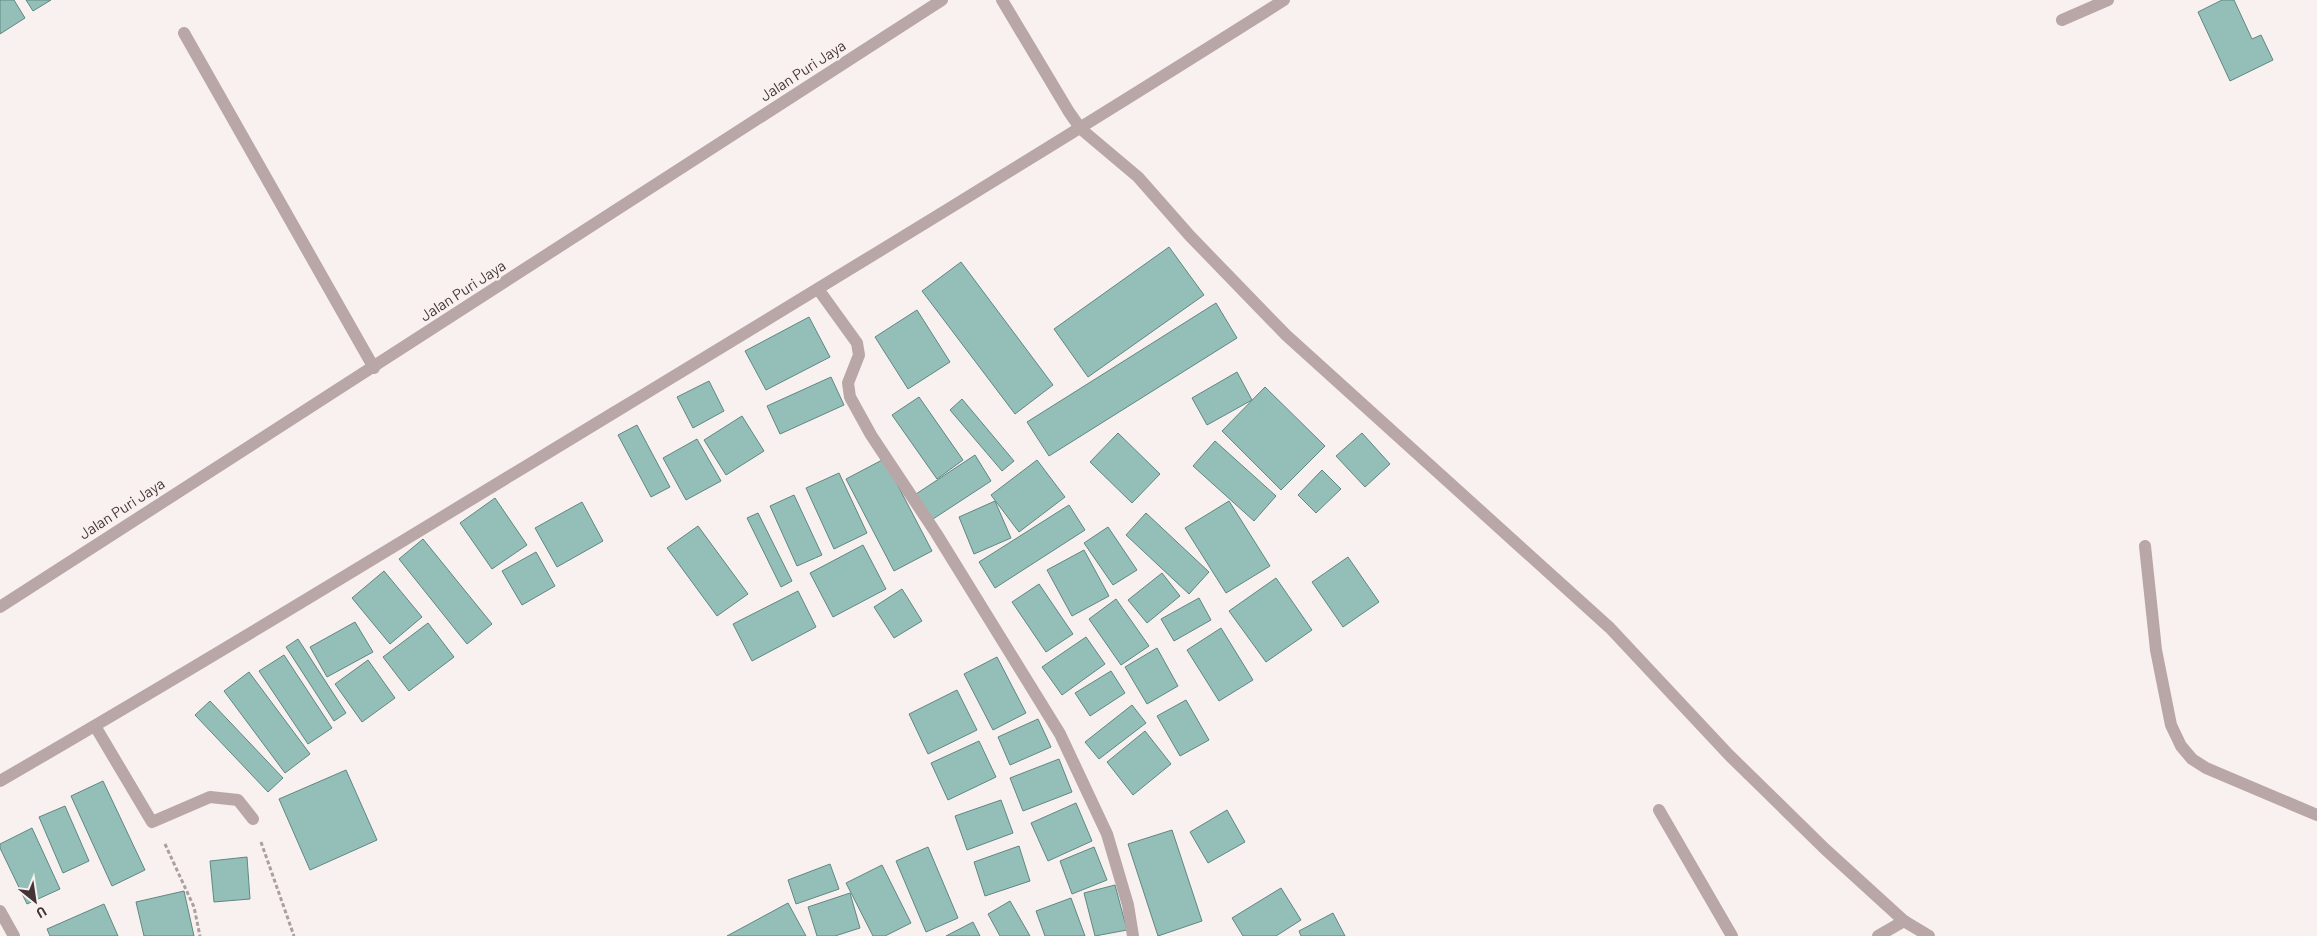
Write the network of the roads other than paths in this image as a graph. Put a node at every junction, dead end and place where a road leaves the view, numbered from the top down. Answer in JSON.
{"nodes":[{"id":1,"x":942,"y":0,"type":"edge"},
{"id":2,"x":1284,"y":0,"type":"edge"},
{"id":3,"x":2108,"y":0,"type":"edge"},
{"id":4,"x":1004,"y":3,"type":"edge"},
{"id":5,"x":2062,"y":20,"type":"dead end"},
{"id":6,"x":184,"y":33,"type":"dead end"},
{"id":7,"x":1081,"y":128,"type":"junction"},
{"id":8,"x":818,"y":289,"type":"junction"},
{"id":9,"x":374,"y":368,"type":"junction"},
{"id":10,"x":2144,"y":546,"type":"dead end"},
{"id":11,"x":0,"y":607,"type":"edge"},
{"id":12,"x":94,"y":726,"type":"junction"},
{"id":13,"x":0,"y":781,"type":"edge"},
{"id":14,"x":1659,"y":810,"type":"dead end"},
{"id":15,"x":2317,"y":814,"type":"edge"},
{"id":16,"x":253,"y":819,"type":"road end"},
{"id":17,"x":0,"y":911,"type":"edge"},
{"id":18,"x":1904,"y":921,"type":"junction"},
{"id":19,"x":14,"y":936,"type":"edge"},
{"id":20,"x":1133,"y":936,"type":"edge"},
{"id":21,"x":1732,"y":936,"type":"edge"},
{"id":22,"x":1878,"y":936,"type":"edge"},
{"id":23,"x":1929,"y":936,"type":"edge"}],
"edges":[{"from":1,"to":9,"type":"street","name":"Jalan Puri Jaya"},
{"from":2,"to":7,"type":"street"},
{"from":3,"to":5,"type":"street"},
{"from":4,"to":7,"type":"street"},
{"from":6,"to":9,"type":"street"},
{"from":7,"to":8,"type":"street"},
{"from":7,"to":18,"type":"street"},
{"from":8,"to":12,"type":"street"},
{"from":8,"to":20,"type":"street"},
{"from":9,"to":11,"type":"street","name":"Jalan Puri Jaya"},
{"from":10,"to":15,"type":"street"},
{"from":12,"to":13,"type":"street"},
{"from":12,"to":16,"type":"street"},
{"from":14,"to":21,"type":"street"},
{"from":17,"to":19,"type":"street"},
{"from":18,"to":22,"type":"street"},
{"from":18,"to":23,"type":"street"}]}
